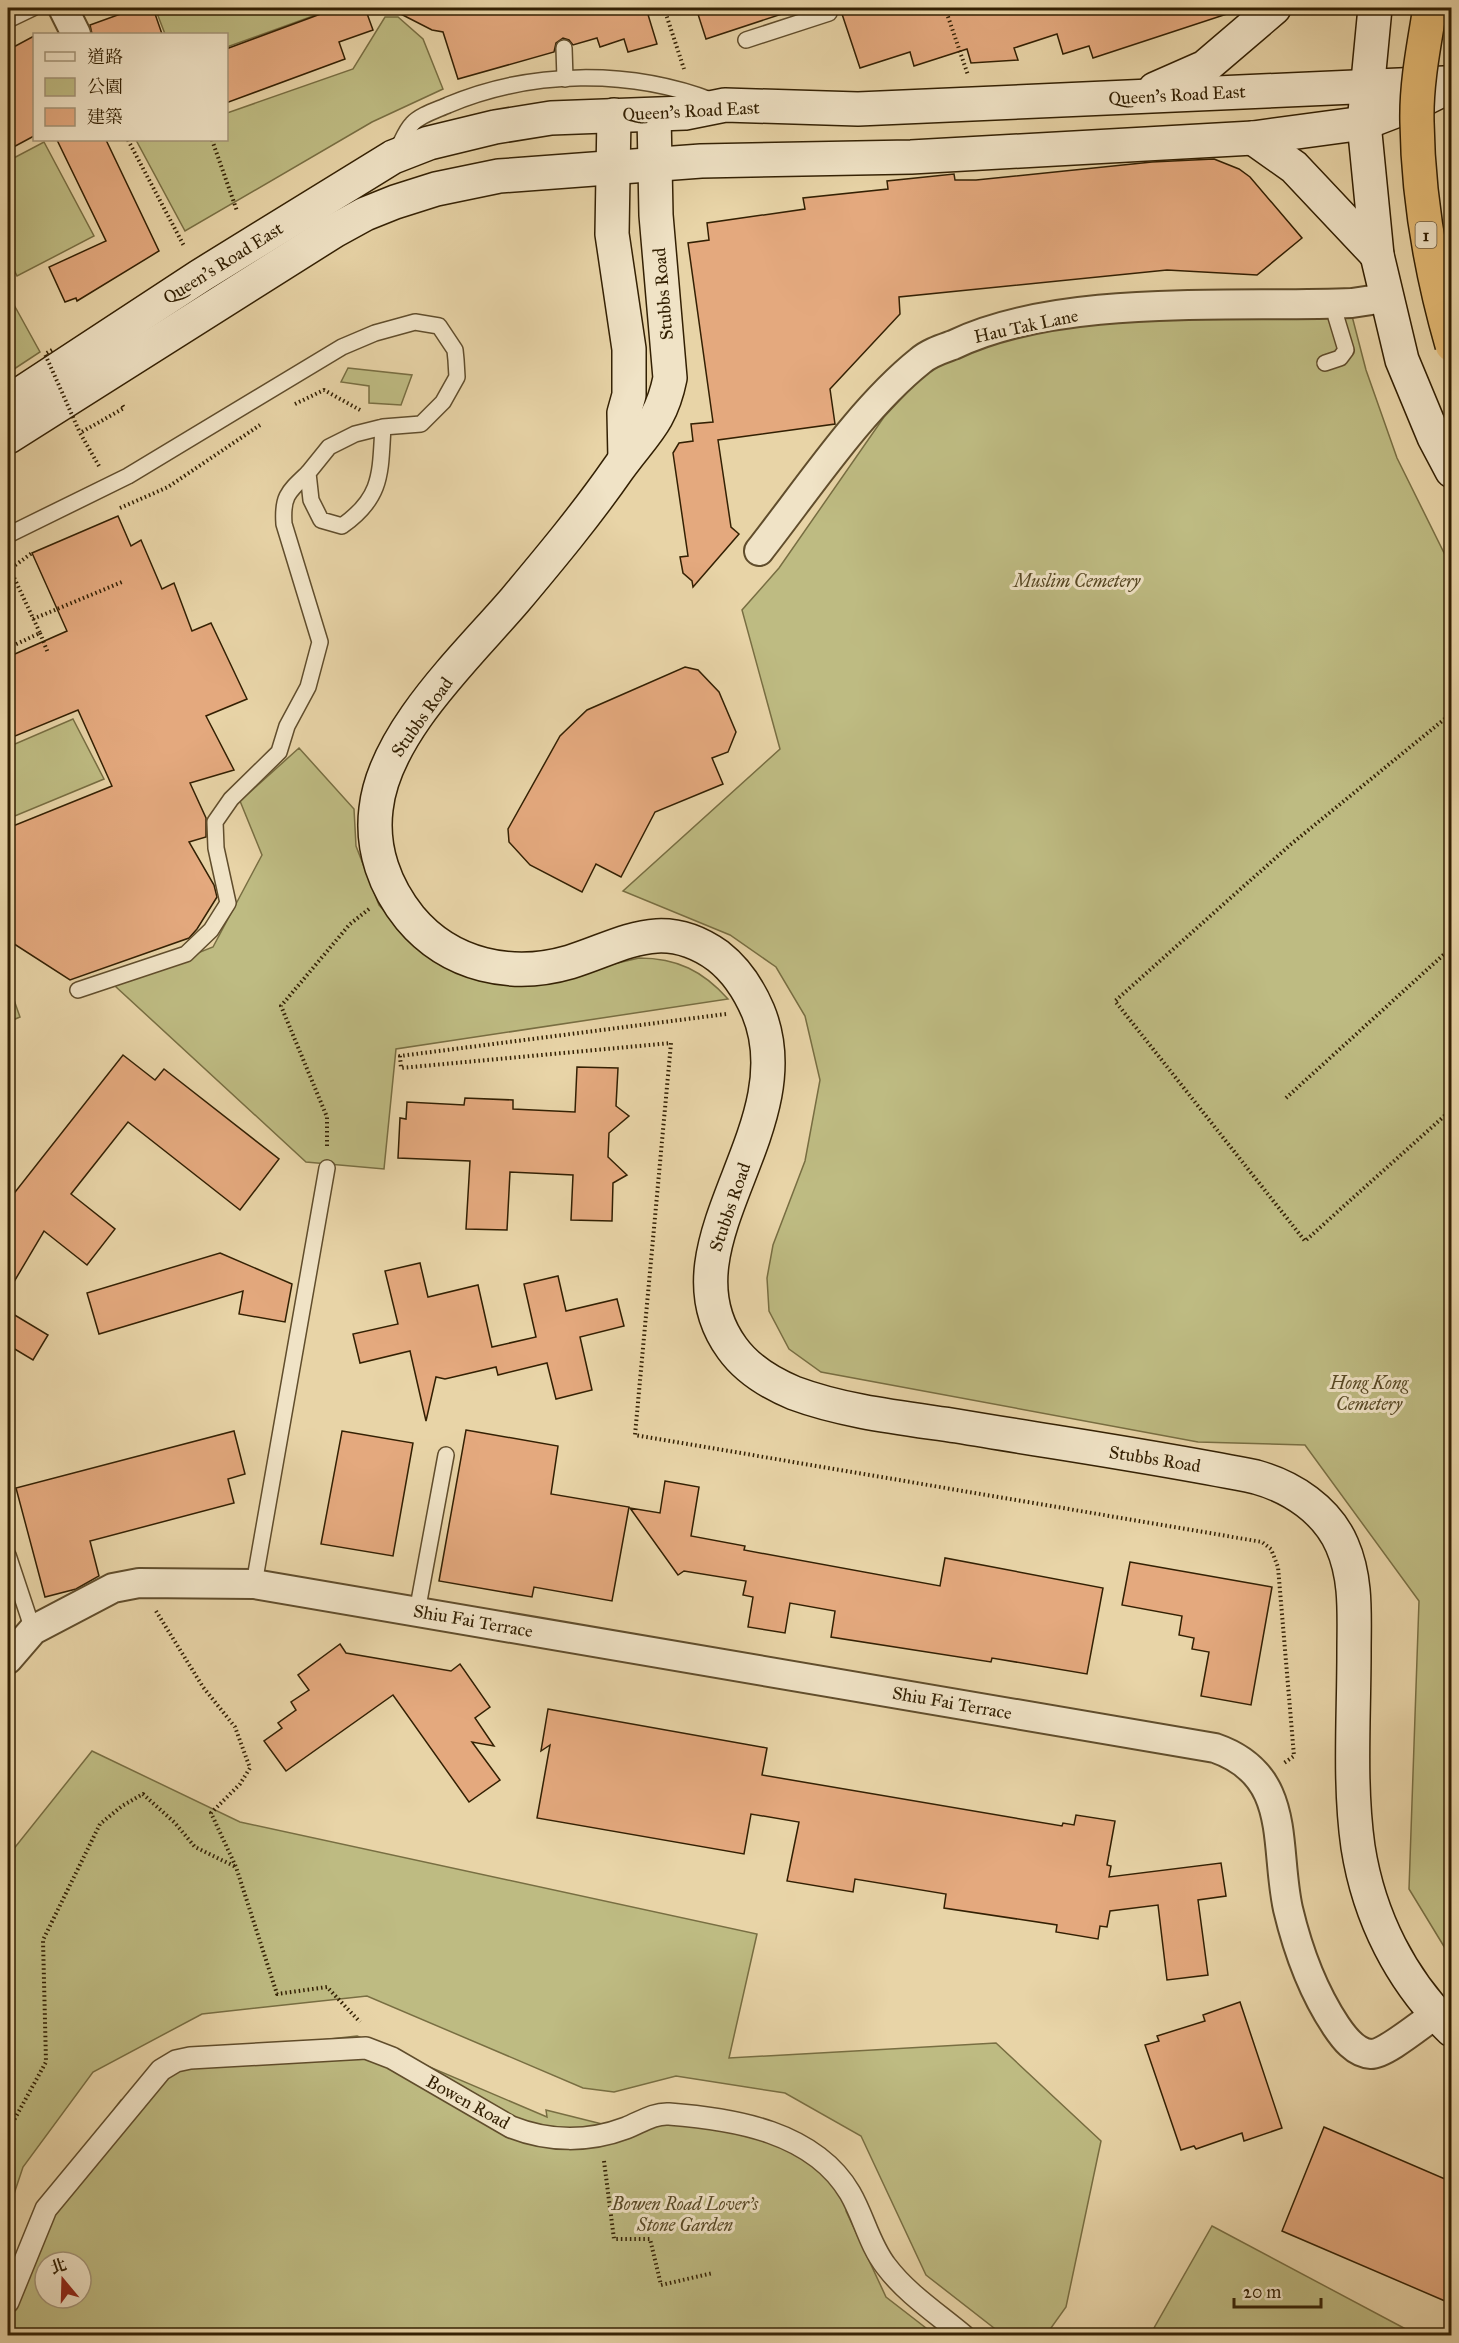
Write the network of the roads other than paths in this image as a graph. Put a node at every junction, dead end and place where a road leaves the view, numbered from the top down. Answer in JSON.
{"nodes":[{"id":1,"x":33,"y":8,"type":"edge"},
{"id":2,"x":63,"y":8,"type":"edge"},
{"id":3,"x":827,"y":8,"type":"edge"},
{"id":4,"x":1274,"y":8,"type":"edge"},
{"id":5,"x":1375,"y":8,"type":"edge"},
{"id":6,"x":1430,"y":8,"type":"edge"},
{"id":7,"x":8,"y":20,"type":"edge"},
{"id":8,"x":76,"y":33,"type":"edge"},
{"id":9,"x":746,"y":40,"type":"dead end"},
{"id":10,"x":564,"y":48,"type":"dead end"},
{"id":11,"x":565,"y":79,"type":"junction"},
{"id":12,"x":1452,"y":84,"type":"edge"},
{"id":13,"x":1368,"y":86,"type":"junction"},
{"id":14,"x":1137,"y":98,"type":"junction"},
{"id":15,"x":725,"y":105,"type":"junction"},
{"id":16,"x":614,"y":115,"type":"junction"},
{"id":17,"x":654,"y":115,"type":"junction"},
{"id":18,"x":1364,"y":123,"type":"junction"},
{"id":19,"x":1253,"y":138,"type":"junction"},
{"id":20,"x":393,"y":157,"type":"junction"},
{"id":21,"x":655,"y":164,"type":"junction"},
{"id":22,"x":614,"y":166,"type":"junction"},
{"id":23,"x":1377,"y":255,"type":"junction"},
{"id":24,"x":1385,"y":298,"type":"junction"},
{"id":25,"x":1335,"y":304,"type":"junction"},
{"id":26,"x":1452,"y":345,"type":"edge"},
{"id":27,"x":1325,"y":363,"type":"dead end"},
{"id":28,"x":8,"y":402,"type":"edge"},
{"id":29,"x":382,"y":427,"type":"junction"},
{"id":30,"x":8,"y":437,"type":"edge"},
{"id":31,"x":625,"y":459,"type":"junction"},
{"id":32,"x":1452,"y":471,"type":"edge"},
{"id":33,"x":308,"y":473,"type":"junction"},
{"id":34,"x":8,"y":535,"type":"edge"},
{"id":35,"x":759,"y":551,"type":"dead end"},
{"id":36,"x":78,"y":990,"type":"dead end"},
{"id":37,"x":327,"y":1168,"type":"road end"},
{"id":38,"x":446,"y":1455,"type":"dead end"},
{"id":39,"x":8,"y":1555,"type":"edge"},
{"id":40,"x":254,"y":1584,"type":"junction"},
{"id":41,"x":417,"y":1612,"type":"junction"},
{"id":42,"x":33,"y":1630,"type":"junction"},
{"id":43,"x":8,"y":1659,"type":"edge"},
{"id":44,"x":1446,"y":2021,"type":"edge"},
{"id":45,"x":8,"y":2302,"type":"edge"},
{"id":46,"x":964,"y":2336,"type":"edge"}],
"edges":[{"from":1,"to":7,"type":"lane"},
{"from":2,"to":8,"type":"street"},
{"from":3,"to":9,"type":"lane"},
{"from":4,"to":14,"type":"main road"},
{"from":5,"to":13,"type":"main road"},
{"from":6,"to":26,"type":"highway","number":"1","bridge":true},
{"from":10,"to":11,"type":"lane"},
{"from":11,"to":15,"type":"lane"},
{"from":11,"to":20,"type":"lane"},
{"from":12,"to":13,"type":"main road","name":"Queen's Road East"},
{"from":12,"to":18,"type":"main road","name":"Queen's Road East"},
{"from":13,"to":14,"type":"main road","name":"Queen's Road East"},
{"from":13,"to":18,"type":"main road"},
{"from":14,"to":15,"type":"main road","name":"Queen's Road East"},
{"from":15,"to":17,"type":"main road","name":"Queen's Road East"},
{"from":16,"to":17,"type":"main road","name":"Queen's Road East"},
{"from":16,"to":20,"type":"main road","name":"Queen's Road East"},
{"from":16,"to":22,"type":"main road"},
{"from":17,"to":21,"type":"main road","name":"Stubbs Road"},
{"from":18,"to":19,"type":"main road","name":"Queen's Road East"},
{"from":18,"to":23,"type":"main road"},
{"from":19,"to":21,"type":"main road","name":"Queen's Road East"},
{"from":19,"to":23,"type":"main road"},
{"from":20,"to":28,"type":"main road","name":"Queen's Road East"},
{"from":21,"to":22,"type":"main road","name":"Queen's Road East"},
{"from":21,"to":31,"type":"main road","name":"Stubbs Road"},
{"from":22,"to":30,"type":"main road","name":"Queen's Road East"},
{"from":22,"to":31,"type":"main road"},
{"from":23,"to":24,"type":"main road"},
{"from":24,"to":25,"type":"street","name":"Hau Tak Lane"},
{"from":24,"to":32,"type":"main road"},
{"from":25,"to":27,"type":"lane"},
{"from":25,"to":35,"type":"street","name":"Hau Tak Lane"},
{"from":29,"to":33,"type":"lane"},
{"from":29,"to":33,"type":"lane"},
{"from":29,"to":34,"type":"lane"},
{"from":31,"to":44,"type":"main road","name":"Stubbs Road"},
{"from":33,"to":36,"type":"lane"},
{"from":37,"to":40,"type":"lane"},
{"from":38,"to":41,"type":"lane"},
{"from":39,"to":42,"type":"lane"},
{"from":40,"to":41,"type":"street","name":"Shiu Fai Terrace"},
{"from":40,"to":42,"type":"street","name":"Shiu Fai Terrace"},
{"from":41,"to":44,"type":"street","name":"Shiu Fai Terrace"},
{"from":42,"to":43,"type":"street","name":"Shiu Fai Terrace"},
{"from":45,"to":46,"type":"street","name":"Bowen Road"}]}
